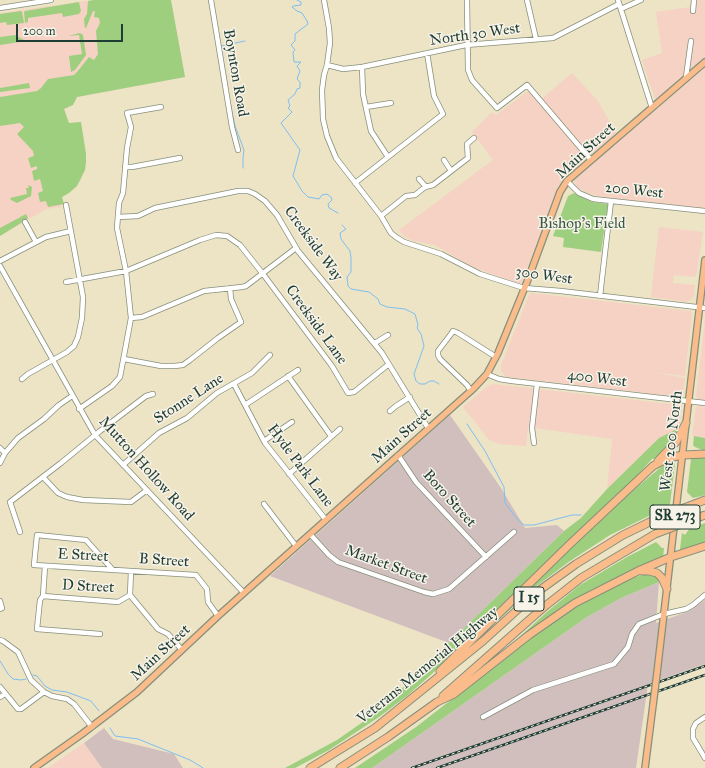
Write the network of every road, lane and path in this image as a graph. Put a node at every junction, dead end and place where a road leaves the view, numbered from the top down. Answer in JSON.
{"nodes":[{"id":1,"x":50,"y":0,"type":"edge"},
{"id":2,"x":211,"y":0,"type":"edge"},
{"id":3,"x":324,"y":0,"type":"edge"},
{"id":4,"x":467,"y":0,"type":"edge"},
{"id":5,"x":527,"y":0,"type":"edge"},
{"id":6,"x":642,"y":0,"type":"edge"},
{"id":7,"x":694,"y":0,"type":"edge"},
{"id":8,"x":619,"y":2,"type":"edge"},
{"id":9,"x":0,"y":8,"type":"edge"},
{"id":10,"x":621,"y":9,"type":"junction"},
{"id":11,"x":693,"y":11,"type":"dead end"},
{"id":12,"x":536,"y":39,"type":"junction"},
{"id":13,"x":691,"y":41,"type":"dead end"},
{"id":14,"x":466,"y":46,"type":"junction"},
{"id":15,"x":427,"y":54,"type":"junction"},
{"id":16,"x":705,"y":62,"type":"edge"},
{"id":17,"x":328,"y":65,"type":"junction"},
{"id":18,"x":362,"y":67,"type":"junction"},
{"id":19,"x":686,"y":77,"type":"junction"},
{"id":20,"x":390,"y":103,"type":"dead end"},
{"id":21,"x":161,"y":107,"type":"dead end"},
{"id":22,"x":366,"y":107,"type":"junction"},
{"id":23,"x":652,"y":108,"type":"junction"},
{"id":24,"x":474,"y":138,"type":"dead end"},
{"id":25,"x":238,"y":150,"type":"dead end"},
{"id":26,"x":388,"y":157,"type":"junction"},
{"id":27,"x":180,"y":158,"type":"dead end"},
{"id":28,"x":444,"y":160,"type":"dead end"},
{"id":29,"x":591,"y":160,"type":"junction"},
{"id":30,"x":125,"y":167,"type":"junction"},
{"id":31,"x":451,"y":171,"type":"junction"},
{"id":32,"x":419,"y":179,"type":"dead end"},
{"id":33,"x":567,"y":181,"type":"junction"},
{"id":34,"x":355,"y":183,"type":"junction"},
{"id":35,"x":426,"y":187,"type":"junction"},
{"id":36,"x":611,"y":201,"type":"junction"},
{"id":37,"x":66,"y":206,"type":"dead end"},
{"id":38,"x":705,"y":211,"type":"edge"},
{"id":39,"x":381,"y":216,"type":"junction"},
{"id":40,"x":118,"y":217,"type":"junction"},
{"id":41,"x":25,"y":222,"type":"dead end"},
{"id":42,"x":71,"y":232,"type":"junction"},
{"id":43,"x":36,"y":242,"type":"junction"},
{"id":44,"x":296,"y":248,"type":"junction"},
{"id":45,"x":705,"y":260,"type":"edge"},
{"id":46,"x":0,"y":261,"type":"edge"},
{"id":47,"x":0,"y":266,"type":"edge"},
{"id":48,"x":126,"y":271,"type":"junction"},
{"id":49,"x":263,"y":274,"type":"junction"},
{"id":50,"x":79,"y":279,"type":"junction"},
{"id":51,"x":66,"y":282,"type":"dead end"},
{"id":52,"x":230,"y":288,"type":"junction"},
{"id":53,"x":524,"y":288,"type":"junction"},
{"id":54,"x":600,"y":296,"type":"junction"},
{"id":55,"x":702,"y":308,"type":"edge"},
{"id":56,"x":131,"y":318,"type":"junction"},
{"id":57,"x":388,"y":335,"type":"dead end"},
{"id":58,"x":375,"y":343,"type":"junction"},
{"id":59,"x":270,"y":355,"type":"dead end"},
{"id":60,"x":496,"y":357,"type":"junction"},
{"id":61,"x":124,"y":359,"type":"junction"},
{"id":62,"x":53,"y":360,"type":"junction"},
{"id":63,"x":390,"y":364,"type":"junction"},
{"id":64,"x":298,"y":370,"type":"dead end"},
{"id":65,"x":487,"y":374,"type":"junction"},
{"id":66,"x":288,"y":376,"type":"junction"},
{"id":67,"x":22,"y":379,"type":"dead end"},
{"id":68,"x":234,"y":384,"type":"junction"},
{"id":69,"x":537,"y":384,"type":"junction"},
{"id":70,"x":471,"y":390,"type":"junction"},
{"id":71,"x":154,"y":394,"type":"dead end"},
{"id":72,"x":72,"y":396,"type":"junction"},
{"id":73,"x":410,"y":398,"type":"junction"},
{"id":74,"x":689,"y":402,"type":"junction"},
{"id":75,"x":705,"y":403,"type":"edge"},
{"id":76,"x":245,"y":406,"type":"junction"},
{"id":77,"x":80,"y":409,"type":"junction"},
{"id":78,"x":390,"y":411,"type":"dead end"},
{"id":79,"x":292,"y":422,"type":"dead end"},
{"id":80,"x":686,"y":423,"type":"junction"},
{"id":81,"x":428,"y":428,"type":"junction"},
{"id":82,"x":340,"y":429,"type":"dead end"},
{"id":83,"x":95,"y":434,"type":"junction"},
{"id":84,"x":332,"y":436,"type":"junction"},
{"id":85,"x":264,"y":441,"type":"junction"},
{"id":86,"x":534,"y":443,"type":"dead end"},
{"id":87,"x":0,"y":448,"type":"edge"},
{"id":88,"x":5,"y":453,"type":"junction"},
{"id":89,"x":705,"y":454,"type":"edge"},
{"id":90,"x":398,"y":455,"type":"junction"},
{"id":91,"x":683,"y":455,"type":"junction"},
{"id":92,"x":0,"y":463,"type":"edge"},
{"id":93,"x":123,"y":465,"type":"junction"},
{"id":94,"x":653,"y":466,"type":"junction"},
{"id":95,"x":289,"y":474,"type":"junction"},
{"id":96,"x":43,"y":477,"type":"junction"},
{"id":97,"x":147,"y":490,"type":"junction"},
{"id":98,"x":705,"y":500,"type":"edge"},
{"id":99,"x":264,"y":504,"type":"dead end"},
{"id":100,"x":705,"y":515,"type":"edge"},
{"id":101,"x":326,"y":520,"type":"junction"},
{"id":102,"x":20,"y":532,"type":"dead end"},
{"id":103,"x":514,"y":532,"type":"dead end"},
{"id":104,"x":310,"y":534,"type":"junction"},
{"id":105,"x":296,"y":546,"type":"junction"},
{"id":106,"x":705,"y":546,"type":"edge"},
{"id":107,"x":486,"y":557,"type":"junction"},
{"id":108,"x":671,"y":557,"type":"junction"},
{"id":109,"x":45,"y":566,"type":"junction"},
{"id":110,"x":113,"y":570,"type":"junction"},
{"id":111,"x":131,"y":571,"type":"junction"},
{"id":112,"x":638,"y":571,"type":"junction"},
{"id":113,"x":667,"y":589,"type":"junction"},
{"id":114,"x":244,"y":593,"type":"junction"},
{"id":115,"x":130,"y":595,"type":"junction"},
{"id":116,"x":705,"y":595,"type":"edge"},
{"id":117,"x":43,"y":596,"type":"junction"},
{"id":118,"x":0,"y":601,"type":"edge"},
{"id":119,"x":0,"y":609,"type":"edge"},
{"id":120,"x":664,"y":614,"type":"junction"},
{"id":121,"x":218,"y":616,"type":"junction"},
{"id":122,"x":100,"y":634,"type":"dead end"},
{"id":123,"x":0,"y":640,"type":"edge"},
{"id":124,"x":182,"y":650,"type":"junction"},
{"id":125,"x":0,"y":687,"type":"edge"},
{"id":126,"x":44,"y":692,"type":"junction"},
{"id":127,"x":5,"y":694,"type":"junction"},
{"id":128,"x":0,"y":697,"type":"edge"},
{"id":129,"x":411,"y":699,"type":"junction"},
{"id":130,"x":437,"y":702,"type":"junction"},
{"id":131,"x":483,"y":717,"type":"dead end"},
{"id":132,"x":705,"y":717,"type":"edge"},
{"id":133,"x":92,"y":727,"type":"junction"},
{"id":134,"x":705,"y":758,"type":"edge"},
{"id":135,"x":34,"y":768,"type":"edge"},
{"id":136,"x":310,"y":768,"type":"edge"},
{"id":137,"x":340,"y":768,"type":"edge"},
{"id":138,"x":645,"y":768,"type":"edge"}],
"edges":[{"from":1,"to":9,"type":"street"},
{"from":2,"to":25,"type":"street","name":"Boynton Road"},
{"from":3,"to":17,"type":"street","name":"300 West"},
{"from":4,"to":14,"type":"street"},
{"from":5,"to":12,"type":"street"},
{"from":6,"to":10,"type":"street"},
{"from":7,"to":11,"type":"street"},
{"from":8,"to":10,"type":"street"},
{"from":8,"to":12,"type":"street","name":"North 30 West"},
{"from":10,"to":23,"type":"street"},
{"from":12,"to":14,"type":"street","name":"North 30 West"},
{"from":13,"to":19,"type":"street"},
{"from":14,"to":15,"type":"street","name":"North 30 West"},
{"from":14,"to":29,"type":"street"},
{"from":15,"to":18,"type":"street","name":"North 30 West"},
{"from":15,"to":26,"type":"street"},
{"from":16,"to":19,"type":"main road","name":"Main Street"},
{"from":17,"to":18,"type":"street","name":"North 30 West"},
{"from":17,"to":34,"type":"street","name":"300 West"},
{"from":18,"to":22,"type":"street"},
{"from":19,"to":23,"type":"main road","name":"Main Street"},
{"from":20,"to":22,"type":"street"},
{"from":21,"to":30,"type":"street"},
{"from":22,"to":26,"type":"street"},
{"from":23,"to":29,"type":"main road","name":"Main Street"},
{"from":24,"to":31,"type":"street"},
{"from":26,"to":34,"type":"street"},
{"from":27,"to":30,"type":"street"},
{"from":28,"to":31,"type":"street"},
{"from":29,"to":33,"type":"main road","name":"Main Street"},
{"from":30,"to":40,"type":"street"},
{"from":31,"to":35,"type":"street"},
{"from":32,"to":35,"type":"street"},
{"from":33,"to":36,"type":"street","name":"200 West"},
{"from":33,"to":53,"type":"main road","name":"Main Street"},
{"from":34,"to":39,"type":"street","name":"300 West"},
{"from":35,"to":39,"type":"street"},
{"from":36,"to":38,"type":"street","name":"200 West"},
{"from":36,"to":54,"type":"street"},
{"from":37,"to":42,"type":"street"},
{"from":39,"to":53,"type":"street","name":"300 West"},
{"from":40,"to":44,"type":"street","name":"Creekside Way"},
{"from":40,"to":48,"type":"street"},
{"from":41,"to":43,"type":"street"},
{"from":42,"to":43,"type":"street"},
{"from":42,"to":50,"type":"street"},
{"from":43,"to":46,"type":"street"},
{"from":44,"to":49,"type":"street"},
{"from":44,"to":58,"type":"street","name":"Creekside Way"},
{"from":45,"to":55,"type":"main road","name":"West 200 North","number":"SR 273"},
{"from":47,"to":62,"type":"street","name":"Mutton Hollow Road"},
{"from":48,"to":49,"type":"street","name":"Creekside Lane"},
{"from":48,"to":50,"type":"street"},
{"from":48,"to":56,"type":"street"},
{"from":49,"to":52,"type":"street"},
{"from":49,"to":63,"type":"street","name":"Creekside Lane"},
{"from":50,"to":51,"type":"street"},
{"from":50,"to":62,"type":"street"},
{"from":52,"to":56,"type":"street"},
{"from":52,"to":61,"type":"street"},
{"from":53,"to":54,"type":"street","name":"300 West"},
{"from":53,"to":60,"type":"main road","name":"Main Street"},
{"from":54,"to":55,"type":"street","name":"300 West"},
{"from":55,"to":74,"type":"main road","name":"West 200 North","number":"SR 273"},
{"from":56,"to":61,"type":"street"},
{"from":57,"to":58,"type":"street"},
{"from":58,"to":63,"type":"street","name":"Creekside Way"},
{"from":59,"to":68,"type":"street","name":"Stonne Lane"},
{"from":60,"to":65,"type":"main road","name":"Main Street"},
{"from":60,"to":70,"type":"street"},
{"from":61,"to":77,"type":"street"},
{"from":62,"to":67,"type":"street"},
{"from":62,"to":72,"type":"street","name":"Mutton Hollow Road"},
{"from":63,"to":73,"type":"street","name":"Creekside Way"},
{"from":64,"to":66,"type":"street"},
{"from":65,"to":69,"type":"street","name":"400 West"},
{"from":65,"to":70,"type":"main road","name":"Main Street"},
{"from":66,"to":76,"type":"street"},
{"from":66,"to":84,"type":"street"},
{"from":68,"to":76,"type":"street","name":"Hyde Park Lane"},
{"from":68,"to":93,"type":"street","name":"Stonne Lane"},
{"from":69,"to":74,"type":"street","name":"400 West"},
{"from":69,"to":86,"type":"street"},
{"from":70,"to":81,"type":"main road","name":"Main Street"},
{"from":71,"to":83,"type":"street"},
{"from":72,"to":77,"type":"street","name":"Mutton Hollow Road"},
{"from":72,"to":88,"type":"street"},
{"from":73,"to":78,"type":"street"},
{"from":73,"to":81,"type":"street","name":"Creekside Way"},
{"from":74,"to":75,"type":"street","name":"400 West"},
{"from":74,"to":80,"type":"main road","name":"West 200 North","number":"SR 273"},
{"from":76,"to":85,"type":"street","name":"Hyde Park Lane"},
{"from":77,"to":83,"type":"street","name":"Mutton Hollow Road"},
{"from":79,"to":85,"type":"street"},
{"from":80,"to":91,"type":"main road","name":"West 200 North","number":"SR 273"},
{"from":80,"to":94,"type":"highway"},
{"from":81,"to":90,"type":"main road","name":"Main Street"},
{"from":82,"to":84,"type":"street"},
{"from":83,"to":93,"type":"street","name":"Mutton Hollow Road"},
{"from":83,"to":96,"type":"street"},
{"from":84,"to":95,"type":"street"},
{"from":85,"to":95,"type":"street","name":"Hyde Park Lane"},
{"from":87,"to":88,"type":"street"},
{"from":88,"to":92,"type":"street"},
{"from":89,"to":91,"type":"highway"},
{"from":90,"to":101,"type":"main road","name":"Main Street"},
{"from":90,"to":107,"type":"street","name":"Boro Street"},
{"from":91,"to":94,"type":"highway"},
{"from":91,"to":108,"type":"main road","name":"West 200 North","number":"SR 273"},
{"from":93,"to":97,"type":"street","name":"Mutton Hollow Road"},
{"from":94,"to":129,"type":"highway"},
{"from":95,"to":101,"type":"street","name":"Hyde Park Lane"},
{"from":96,"to":97,"type":"street"},
{"from":96,"to":102,"type":"street"},
{"from":97,"to":114,"type":"street","name":"Mutton Hollow Road"},
{"from":98,"to":129,"type":"highway","name":"Veterans Memorial Highway","number":"I 15","bridge":true},
{"from":99,"to":105,"type":"street"},
{"from":100,"to":130,"type":"highway","name":"Veterans Memorial Highway","number":"I 15","bridge":true},
{"from":101,"to":104,"type":"main road","name":"Main Street"},
{"from":103,"to":107,"type":"street","name":"Market Street"},
{"from":104,"to":105,"type":"main road","name":"Main Street"},
{"from":104,"to":107,"type":"street","name":"Market Street"},
{"from":105,"to":114,"type":"main road","name":"Main Street"},
{"from":106,"to":108,"type":"highway"},
{"from":108,"to":112,"type":"highway"},
{"from":108,"to":113,"type":"main road","name":"West 200 North"},
{"from":109,"to":110,"type":"street","name":"E Street"},
{"from":109,"to":110,"type":"street","name":"E Street"},
{"from":109,"to":117,"type":"street"},
{"from":110,"to":111,"type":"street","name":"E Street"},
{"from":111,"to":115,"type":"street"},
{"from":111,"to":121,"type":"street","name":"B Street"},
{"from":112,"to":113,"type":"highway"},
{"from":112,"to":130,"type":"highway"},
{"from":113,"to":120,"type":"main road","name":"West 200 North"},
{"from":114,"to":121,"type":"main road","name":"Main Street"},
{"from":115,"to":117,"type":"street","name":"D Street"},
{"from":115,"to":124,"type":"street"},
{"from":116,"to":120,"type":"street"},
{"from":117,"to":122,"type":"street"},
{"from":118,"to":119,"type":"street"},
{"from":120,"to":131,"type":"street"},
{"from":120,"to":138,"type":"main road","name":"West 200 North","bridge":true},
{"from":121,"to":124,"type":"main road","name":"Main Street"},
{"from":123,"to":126,"type":"street"},
{"from":124,"to":133,"type":"main road","name":"Main Street"},
{"from":125,"to":127,"type":"street"},
{"from":126,"to":127,"type":"street"},
{"from":126,"to":133,"type":"street"},
{"from":127,"to":128,"type":"street"},
{"from":129,"to":136,"type":"highway","name":"Veterans Memorial Highway","number":"I 15"},
{"from":130,"to":137,"type":"highway","name":"Veterans Memorial Highway","number":"I 15"},
{"from":132,"to":134,"type":"street"},
{"from":133,"to":135,"type":"main road","name":"Main Street"}]}
